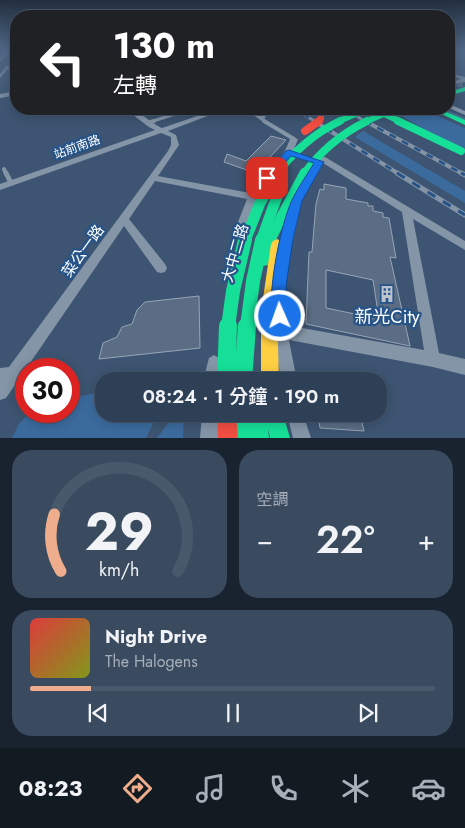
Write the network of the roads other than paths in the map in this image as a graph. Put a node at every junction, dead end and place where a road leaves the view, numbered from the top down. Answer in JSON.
{"nodes":[{"id":1,"x":136,"y":115,"type":"edge"},
{"id":2,"x":172,"y":115,"type":"edge"},
{"id":3,"x":205,"y":115,"type":"edge"},
{"id":4,"x":254,"y":115,"type":"edge"},
{"id":5,"x":260,"y":115,"type":"edge"},
{"id":6,"x":321,"y":115,"type":"edge"},
{"id":7,"x":352,"y":115,"type":"edge"},
{"id":8,"x":362,"y":115,"type":"edge"},
{"id":9,"x":381,"y":115,"type":"edge"},
{"id":10,"x":386,"y":115,"type":"edge"},
{"id":11,"x":394,"y":115,"type":"edge"},
{"id":12,"x":447,"y":115,"type":"edge"},
{"id":13,"x":264,"y":117,"type":"dead end"},
{"id":14,"x":147,"y":123,"type":"junction"},
{"id":15,"x":465,"y":123,"type":"edge"},
{"id":16,"x":161,"y":130,"type":"junction"},
{"id":17,"x":294,"y":139,"type":"joint"},
{"id":18,"x":465,"y":148,"type":"edge"},
{"id":19,"x":465,"y":153,"type":"edge"},
{"id":20,"x":4,"y":169,"type":"dead end"},
{"id":21,"x":275,"y":174,"type":"junction"},
{"id":22,"x":154,"y":178,"type":"junction"},
{"id":23,"x":11,"y":183,"type":"junction"},
{"id":24,"x":0,"y":187,"type":"edge"},
{"id":25,"x":254,"y":194,"type":"junction"},
{"id":26,"x":280,"y":197,"type":"dead end"},
{"id":27,"x":406,"y":210,"type":"junction"},
{"id":28,"x":281,"y":218,"type":"junction"},
{"id":29,"x":124,"y":219,"type":"junction"},
{"id":30,"x":465,"y":246,"type":"edge"},
{"id":31,"x":160,"y":268,"type":"dead end"},
{"id":32,"x":280,"y":331,"type":"junction"},
{"id":33,"x":433,"y":359,"type":"junction"},
{"id":34,"x":465,"y":367,"type":"edge"},
{"id":35,"x":212,"y":372,"type":"edge"},
{"id":36,"x":226,"y":372,"type":"edge"},
{"id":37,"x":244,"y":372,"type":"edge"},
{"id":38,"x":253,"y":372,"type":"edge"},
{"id":39,"x":269,"y":372,"type":"edge"},
{"id":40,"x":287,"y":372,"type":"edge"},
{"id":41,"x":6,"y":375,"type":"edge"},
{"id":42,"x":0,"y":392,"type":"edge"},
{"id":43,"x":210,"y":422,"type":"edge"},
{"id":44,"x":222,"y":422,"type":"edge"},
{"id":45,"x":227,"y":422,"type":"edge"},
{"id":46,"x":244,"y":422,"type":"edge"},
{"id":47,"x":257,"y":422,"type":"edge"},
{"id":48,"x":276,"y":422,"type":"edge"},
{"id":49,"x":281,"y":422,"type":"edge"},
{"id":50,"x":297,"y":422,"type":"edge"},
{"id":51,"x":209,"y":438,"type":"edge"},
{"id":52,"x":222,"y":438,"type":"edge"},
{"id":53,"x":228,"y":438,"type":"edge"},
{"id":54,"x":245,"y":438,"type":"edge"},
{"id":55,"x":259,"y":438,"type":"edge"},
{"id":56,"x":280,"y":438,"type":"edge"},
{"id":57,"x":284,"y":438,"type":"edge"},
{"id":58,"x":302,"y":438,"type":"edge"}],
"edges":[{"from":1,"to":14,"type":"street"},
{"from":2,"to":14,"type":"lane"},
{"from":3,"to":16,"type":"street","name":"站前南路"},
{"from":4,"to":17,"type":"lane"},
{"from":5,"to":13,"type":"lane"},
{"from":6,"to":21,"type":"main road","bridge":true},
{"from":7,"to":21,"type":"main road","bridge":true},
{"from":8,"to":37,"type":"main road","bridge":true},
{"from":9,"to":28,"type":"main road","bridge":true},
{"from":10,"to":19,"type":"main road","bridge":true},
{"from":11,"to":18,"type":"main road","bridge":true},
{"from":12,"to":15,"type":"main road"},
{"from":14,"to":16,"type":"street"},
{"from":16,"to":22,"type":"street","name":"菜公一路"},
{"from":16,"to":23,"type":"street","name":"站前南路"},
{"from":17,"to":25,"type":"street","name":"大中二路"},
{"from":20,"to":23,"type":"lane"},
{"from":21,"to":36,"type":"main road","bridge":true},
{"from":22,"to":25,"type":"street"},
{"from":22,"to":29,"type":"street","name":"菜公一路"},
{"from":23,"to":24,"type":"street","name":"站前南路"},
{"from":25,"to":26,"type":"lane"},
{"from":25,"to":35,"type":"street","name":"大中二路"},
{"from":27,"to":30,"type":"street"},
{"from":27,"to":32,"type":"street"},
{"from":27,"to":33,"type":"street"},
{"from":28,"to":38,"type":"main road"},
{"from":28,"to":39,"type":"main road"},
{"from":29,"to":31,"type":"street"},
{"from":29,"to":41,"type":"street","name":"菜公一路"},
{"from":32,"to":33,"type":"street"},
{"from":32,"to":40,"type":"street"},
{"from":33,"to":34,"type":"street"},
{"from":41,"to":42,"type":"street","name":"菜公一路"},
{"from":43,"to":51,"type":"street"},
{"from":44,"to":52,"type":"street"},
{"from":45,"to":53,"type":"main road"},
{"from":46,"to":54,"type":"main road"},
{"from":47,"to":55,"type":"main road"},
{"from":48,"to":56,"type":"main road"},
{"from":49,"to":57,"type":"street"},
{"from":50,"to":58,"type":"street"}]}
